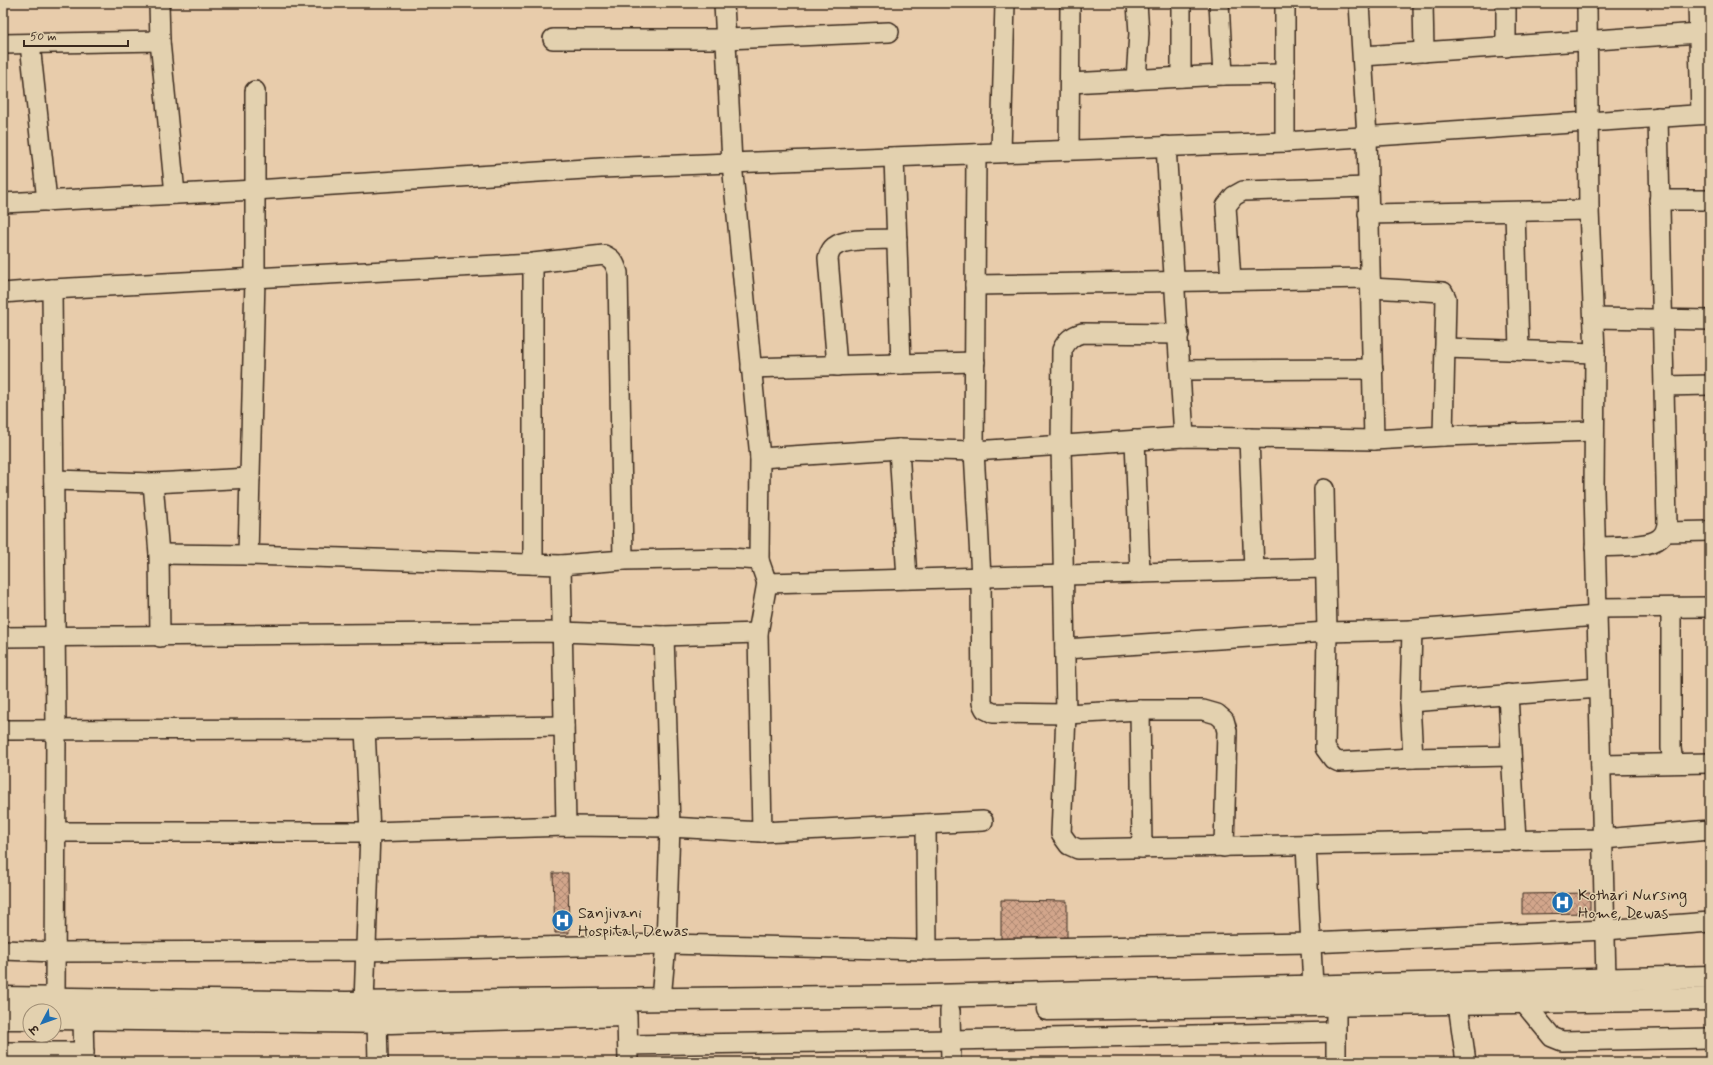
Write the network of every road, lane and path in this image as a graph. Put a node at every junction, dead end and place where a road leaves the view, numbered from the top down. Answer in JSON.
{"nodes":[{"id":1,"x":159,"y":3,"type":"edge"},
{"id":2,"x":724,"y":3,"type":"edge"},
{"id":3,"x":1005,"y":3,"type":"edge"},
{"id":4,"x":1070,"y":3,"type":"edge"},
{"id":5,"x":1137,"y":3,"type":"edge"},
{"id":6,"x":1181,"y":3,"type":"edge"},
{"id":7,"x":1219,"y":3,"type":"edge"},
{"id":8,"x":1285,"y":3,"type":"edge"},
{"id":9,"x":1359,"y":3,"type":"edge"},
{"id":10,"x":1423,"y":3,"type":"edge"},
{"id":11,"x":1506,"y":3,"type":"edge"},
{"id":12,"x":1587,"y":3,"type":"edge"},
{"id":13,"x":1698,"y":3,"type":"edge"},
{"id":14,"x":889,"y":32,"type":"dead end"},
{"id":15,"x":1699,"y":34,"type":"junction"},
{"id":16,"x":553,"y":39,"type":"dead end"},
{"id":17,"x":726,"y":39,"type":"junction"},
{"id":18,"x":160,"y":41,"type":"junction"},
{"id":19,"x":1588,"y":42,"type":"junction"},
{"id":20,"x":3,"y":44,"type":"edge"},
{"id":21,"x":30,"y":44,"type":"junction"},
{"id":22,"x":1506,"y":47,"type":"junction"},
{"id":23,"x":1424,"y":52,"type":"junction"},
{"id":24,"x":1363,"y":56,"type":"junction"},
{"id":25,"x":1285,"y":74,"type":"junction"},
{"id":26,"x":1223,"y":75,"type":"junction"},
{"id":27,"x":1181,"y":77,"type":"junction"},
{"id":28,"x":1136,"y":80,"type":"junction"},
{"id":29,"x":1070,"y":83,"type":"junction"},
{"id":30,"x":255,"y":90,"type":"dead end"},
{"id":31,"x":1705,"y":114,"type":"edge"},
{"id":32,"x":1658,"y":117,"type":"junction"},
{"id":33,"x":1589,"y":122,"type":"junction"},
{"id":34,"x":1367,"y":136,"type":"junction"},
{"id":35,"x":1285,"y":142,"type":"junction"},
{"id":36,"x":1166,"y":146,"type":"junction"},
{"id":37,"x":1069,"y":150,"type":"junction"},
{"id":38,"x":1001,"y":152,"type":"junction"},
{"id":39,"x":976,"y":154,"type":"junction"},
{"id":40,"x":894,"y":157,"type":"junction"},
{"id":41,"x":732,"y":163,"type":"junction"},
{"id":42,"x":1368,"y":187,"type":"junction"},
{"id":43,"x":255,"y":190,"type":"junction"},
{"id":44,"x":175,"y":194,"type":"junction"},
{"id":45,"x":1660,"y":200,"type":"junction"},
{"id":46,"x":1710,"y":200,"type":"edge"},
{"id":47,"x":47,"y":201,"type":"junction"},
{"id":48,"x":3,"y":203,"type":"edge"},
{"id":49,"x":1590,"y":210,"type":"junction"},
{"id":50,"x":1515,"y":212,"type":"junction"},
{"id":51,"x":1368,"y":214,"type":"junction"},
{"id":52,"x":896,"y":239,"type":"junction"},
{"id":53,"x":533,"y":264,"type":"junction"},
{"id":54,"x":255,"y":279,"type":"junction"},
{"id":55,"x":1176,"y":280,"type":"junction"},
{"id":56,"x":1231,"y":280,"type":"junction"},
{"id":57,"x":1370,"y":283,"type":"junction"},
{"id":58,"x":975,"y":285,"type":"junction"},
{"id":59,"x":52,"y":289,"type":"junction"},
{"id":60,"x":3,"y":293,"type":"edge"},
{"id":61,"x":1594,"y":318,"type":"junction"},
{"id":62,"x":1662,"y":320,"type":"junction"},
{"id":63,"x":1710,"y":320,"type":"edge"},
{"id":64,"x":1179,"y":334,"type":"junction"},
{"id":65,"x":1445,"y":348,"type":"junction"},
{"id":66,"x":1519,"y":350,"type":"junction"},
{"id":67,"x":1595,"y":352,"type":"junction"},
{"id":68,"x":974,"y":362,"type":"junction"},
{"id":69,"x":901,"y":364,"type":"junction"},
{"id":70,"x":837,"y":366,"type":"junction"},
{"id":71,"x":751,"y":368,"type":"junction"},
{"id":72,"x":1373,"y":369,"type":"junction"},
{"id":73,"x":1181,"y":370,"type":"junction"},
{"id":74,"x":1710,"y":385,"type":"edge"},
{"id":75,"x":1664,"y":386,"type":"junction"},
{"id":76,"x":1594,"y":431,"type":"junction"},
{"id":77,"x":1443,"y":436,"type":"junction"},
{"id":78,"x":1184,"y":437,"type":"junction"},
{"id":79,"x":1249,"y":438,"type":"junction"},
{"id":80,"x":1135,"y":440,"type":"junction"},
{"id":81,"x":1374,"y":440,"type":"junction"},
{"id":82,"x":1061,"y":445,"type":"junction"},
{"id":83,"x":899,"y":449,"type":"junction"},
{"id":84,"x":974,"y":451,"type":"junction"},
{"id":85,"x":760,"y":458,"type":"junction"},
{"id":86,"x":250,"y":478,"type":"junction"},
{"id":87,"x":54,"y":480,"type":"junction"},
{"id":88,"x":153,"y":483,"type":"junction"},
{"id":89,"x":1324,"y":489,"type":"dead end"},
{"id":90,"x":1710,"y":531,"type":"edge"},
{"id":91,"x":1666,"y":532,"type":"junction"},
{"id":92,"x":1595,"y":547,"type":"junction"},
{"id":93,"x":159,"y":554,"type":"junction"},
{"id":94,"x":248,"y":555,"type":"junction"},
{"id":95,"x":623,"y":560,"type":"junction"},
{"id":96,"x":759,"y":560,"type":"junction"},
{"id":97,"x":533,"y":564,"type":"junction"},
{"id":98,"x":561,"y":565,"type":"junction"},
{"id":99,"x":1325,"y":568,"type":"junction"},
{"id":100,"x":1254,"y":570,"type":"junction"},
{"id":101,"x":1140,"y":573,"type":"junction"},
{"id":102,"x":1064,"y":575,"type":"junction"},
{"id":103,"x":981,"y":577,"type":"junction"},
{"id":104,"x":907,"y":579,"type":"junction"},
{"id":105,"x":767,"y":583,"type":"junction"},
{"id":106,"x":1671,"y":608,"type":"junction"},
{"id":107,"x":1710,"y":608,"type":"edge"},
{"id":108,"x":1597,"y":612,"type":"junction"},
{"id":109,"x":1412,"y":630,"type":"junction"},
{"id":110,"x":562,"y":632,"type":"junction"},
{"id":111,"x":1327,"y":632,"type":"junction"},
{"id":112,"x":758,"y":633,"type":"junction"},
{"id":113,"x":664,"y":636,"type":"junction"},
{"id":114,"x":3,"y":637,"type":"edge"},
{"id":115,"x":56,"y":637,"type":"junction"},
{"id":116,"x":160,"y":637,"type":"junction"},
{"id":117,"x":1064,"y":649,"type":"junction"},
{"id":118,"x":1600,"y":688,"type":"junction"},
{"id":119,"x":1508,"y":694,"type":"junction"},
{"id":120,"x":1410,"y":702,"type":"junction"},
{"id":121,"x":1140,"y":710,"type":"junction"},
{"id":122,"x":1066,"y":714,"type":"junction"},
{"id":123,"x":564,"y":726,"type":"junction"},
{"id":124,"x":56,"y":729,"type":"junction"},
{"id":125,"x":3,"y":730,"type":"edge"},
{"id":126,"x":366,"y":730,"type":"junction"},
{"id":127,"x":1511,"y":756,"type":"junction"},
{"id":128,"x":1413,"y":758,"type":"junction"},
{"id":129,"x":1673,"y":763,"type":"junction"},
{"id":130,"x":1710,"y":763,"type":"edge"},
{"id":131,"x":1601,"y":765,"type":"junction"},
{"id":132,"x":983,"y":821,"type":"dead end"},
{"id":133,"x":926,"y":824,"type":"junction"},
{"id":134,"x":566,"y":826,"type":"junction"},
{"id":135,"x":670,"y":827,"type":"junction"},
{"id":136,"x":1710,"y":830,"type":"edge"},
{"id":137,"x":56,"y":832,"type":"junction"},
{"id":138,"x":370,"y":832,"type":"junction"},
{"id":139,"x":762,"y":832,"type":"junction"},
{"id":140,"x":1603,"y":839,"type":"junction"},
{"id":141,"x":1516,"y":840,"type":"junction"},
{"id":142,"x":1306,"y":845,"type":"junction"},
{"id":143,"x":1224,"y":847,"type":"junction"},
{"id":144,"x":1142,"y":848,"type":"junction"},
{"id":145,"x":1710,"y":922,"type":"edge"},
{"id":146,"x":1605,"y":930,"type":"junction"},
{"id":147,"x":1310,"y":943,"type":"junction"},
{"id":148,"x":666,"y":944,"type":"junction"},
{"id":149,"x":3,"y":950,"type":"edge"},
{"id":150,"x":927,"y":950,"type":"junction"},
{"id":151,"x":366,"y":951,"type":"junction"},
{"id":152,"x":55,"y":952,"type":"junction"},
{"id":153,"x":1710,"y":977,"type":"edge"},
{"id":154,"x":1606,"y":979,"type":"junction"},
{"id":155,"x":1313,"y":987,"type":"junction"},
{"id":156,"x":3,"y":998,"type":"edge"},
{"id":157,"x":661,"y":999,"type":"junction"},
{"id":158,"x":1710,"y":999,"type":"edge"},
{"id":159,"x":27,"y":1003,"type":"edge"},
{"id":160,"x":55,"y":1003,"type":"edge"},
{"id":161,"x":364,"y":1003,"type":"junction"},
{"id":162,"x":1524,"y":1003,"type":"junction"},
{"id":163,"x":1458,"y":1004,"type":"junction"},
{"id":164,"x":1336,"y":1006,"type":"junction"},
{"id":165,"x":62,"y":1009,"type":"edge"},
{"id":166,"x":950,"y":1011,"type":"junction"},
{"id":167,"x":62,"y":1012,"type":"edge"},
{"id":168,"x":627,"y":1014,"type":"junction"},
{"id":169,"x":3,"y":1018,"type":"edge"},
{"id":170,"x":22,"y":1018,"type":"edge"},
{"id":171,"x":83,"y":1019,"type":"junction"},
{"id":172,"x":377,"y":1022,"type":"junction"},
{"id":173,"x":1336,"y":1032,"type":"junction"},
{"id":174,"x":1710,"y":1038,"type":"edge"},
{"id":175,"x":951,"y":1040,"type":"junction"},
{"id":176,"x":3,"y":1052,"type":"edge"},
{"id":177,"x":628,"y":1053,"type":"edge"},
{"id":178,"x":84,"y":1057,"type":"edge"},
{"id":179,"x":378,"y":1062,"type":"edge"},
{"id":180,"x":951,"y":1062,"type":"edge"},
{"id":181,"x":1336,"y":1062,"type":"edge"},
{"id":182,"x":1466,"y":1062,"type":"edge"}],
"edges":[{"from":1,"to":18,"type":"street"},
{"from":2,"to":17,"type":"street"},
{"from":3,"to":38,"type":"street"},
{"from":4,"to":29,"type":"street"},
{"from":5,"to":28,"type":"street"},
{"from":6,"to":27,"type":"street"},
{"from":7,"to":26,"type":"street"},
{"from":8,"to":25,"type":"street"},
{"from":9,"to":24,"type":"street"},
{"from":10,"to":23,"type":"street"},
{"from":11,"to":22,"type":"street"},
{"from":12,"to":19,"type":"street"},
{"from":13,"to":15,"type":"street"},
{"from":14,"to":17,"type":"street"},
{"from":15,"to":19,"type":"street"},
{"from":15,"to":31,"type":"street"},
{"from":16,"to":17,"type":"street"},
{"from":17,"to":41,"type":"street"},
{"from":18,"to":21,"type":"street"},
{"from":18,"to":44,"type":"street"},
{"from":19,"to":22,"type":"street"},
{"from":19,"to":33,"type":"street"},
{"from":20,"to":21,"type":"street"},
{"from":21,"to":47,"type":"street"},
{"from":22,"to":23,"type":"street"},
{"from":23,"to":24,"type":"street"},
{"from":24,"to":34,"type":"street"},
{"from":25,"to":26,"type":"street"},
{"from":25,"to":35,"type":"street"},
{"from":26,"to":27,"type":"street"},
{"from":27,"to":28,"type":"street"},
{"from":28,"to":29,"type":"street"},
{"from":29,"to":37,"type":"street"},
{"from":30,"to":43,"type":"street"},
{"from":31,"to":32,"type":"street"},
{"from":32,"to":33,"type":"street"},
{"from":32,"to":45,"type":"street"},
{"from":33,"to":34,"type":"street"},
{"from":33,"to":49,"type":"street"},
{"from":34,"to":35,"type":"street"},
{"from":34,"to":42,"type":"street"},
{"from":35,"to":36,"type":"street"},
{"from":36,"to":37,"type":"street"},
{"from":36,"to":55,"type":"street"},
{"from":37,"to":38,"type":"street"},
{"from":38,"to":39,"type":"street"},
{"from":39,"to":40,"type":"street"},
{"from":39,"to":58,"type":"street"},
{"from":40,"to":41,"type":"street"},
{"from":40,"to":52,"type":"street"},
{"from":41,"to":43,"type":"street"},
{"from":41,"to":71,"type":"street"},
{"from":42,"to":51,"type":"street"},
{"from":42,"to":56,"type":"street"},
{"from":43,"to":44,"type":"street"},
{"from":43,"to":54,"type":"street"},
{"from":44,"to":47,"type":"street"},
{"from":45,"to":46,"type":"street"},
{"from":45,"to":62,"type":"street"},
{"from":47,"to":48,"type":"street"},
{"from":49,"to":50,"type":"street"},
{"from":49,"to":61,"type":"street"},
{"from":50,"to":51,"type":"street"},
{"from":50,"to":66,"type":"street"},
{"from":51,"to":57,"type":"street"},
{"from":52,"to":69,"type":"street"},
{"from":52,"to":70,"type":"street"},
{"from":53,"to":54,"type":"street"},
{"from":53,"to":95,"type":"street"},
{"from":53,"to":97,"type":"street"},
{"from":54,"to":59,"type":"street"},
{"from":54,"to":86,"type":"street"},
{"from":55,"to":56,"type":"street"},
{"from":55,"to":58,"type":"street"},
{"from":55,"to":64,"type":"street"},
{"from":56,"to":57,"type":"street"},
{"from":57,"to":65,"type":"street"},
{"from":57,"to":72,"type":"street"},
{"from":58,"to":68,"type":"street"},
{"from":59,"to":60,"type":"street"},
{"from":59,"to":87,"type":"street"},
{"from":61,"to":62,"type":"street"},
{"from":61,"to":67,"type":"street"},
{"from":62,"to":63,"type":"street"},
{"from":62,"to":75,"type":"street"},
{"from":64,"to":73,"type":"street"},
{"from":64,"to":82,"type":"street"},
{"from":65,"to":66,"type":"street"},
{"from":65,"to":77,"type":"street"},
{"from":66,"to":67,"type":"street"},
{"from":67,"to":76,"type":"street"},
{"from":68,"to":69,"type":"street"},
{"from":68,"to":84,"type":"street"},
{"from":69,"to":70,"type":"street"},
{"from":70,"to":71,"type":"street"},
{"from":71,"to":85,"type":"street"},
{"from":72,"to":73,"type":"street"},
{"from":72,"to":81,"type":"street"},
{"from":73,"to":78,"type":"street"},
{"from":74,"to":75,"type":"street"},
{"from":75,"to":91,"type":"street"},
{"from":76,"to":77,"type":"street"},
{"from":76,"to":92,"type":"street"},
{"from":77,"to":81,"type":"street"},
{"from":78,"to":79,"type":"street"},
{"from":78,"to":80,"type":"street"},
{"from":79,"to":81,"type":"street"},
{"from":79,"to":100,"type":"street"},
{"from":80,"to":82,"type":"street"},
{"from":80,"to":101,"type":"street"},
{"from":82,"to":84,"type":"street"},
{"from":82,"to":102,"type":"street"},
{"from":83,"to":84,"type":"street"},
{"from":83,"to":85,"type":"street"},
{"from":83,"to":104,"type":"street"},
{"from":84,"to":103,"type":"street"},
{"from":85,"to":96,"type":"street"},
{"from":86,"to":88,"type":"street"},
{"from":86,"to":94,"type":"street"},
{"from":87,"to":88,"type":"street"},
{"from":87,"to":115,"type":"street"},
{"from":88,"to":93,"type":"street"},
{"from":89,"to":99,"type":"street"},
{"from":90,"to":91,"type":"street"},
{"from":91,"to":92,"type":"street"},
{"from":92,"to":108,"type":"street"},
{"from":93,"to":94,"type":"street"},
{"from":93,"to":116,"type":"street"},
{"from":94,"to":97,"type":"street"},
{"from":95,"to":96,"type":"street"},
{"from":95,"to":98,"type":"street"},
{"from":96,"to":105,"type":"street"},
{"from":97,"to":98,"type":"street"},
{"from":98,"to":110,"type":"street"},
{"from":99,"to":100,"type":"street"},
{"from":99,"to":111,"type":"street"},
{"from":100,"to":101,"type":"street"},
{"from":101,"to":102,"type":"street"},
{"from":102,"to":103,"type":"street"},
{"from":102,"to":117,"type":"street"},
{"from":103,"to":104,"type":"street"},
{"from":103,"to":122,"type":"street"},
{"from":104,"to":105,"type":"street"},
{"from":105,"to":112,"type":"street"},
{"from":106,"to":107,"type":"street"},
{"from":106,"to":108,"type":"street"},
{"from":106,"to":129,"type":"street"},
{"from":108,"to":109,"type":"street"},
{"from":108,"to":118,"type":"street"},
{"from":109,"to":111,"type":"street"},
{"from":109,"to":120,"type":"street"},
{"from":110,"to":113,"type":"street"},
{"from":110,"to":116,"type":"street"},
{"from":110,"to":123,"type":"street"},
{"from":111,"to":117,"type":"street"},
{"from":111,"to":128,"type":"street"},
{"from":112,"to":113,"type":"street"},
{"from":112,"to":139,"type":"street"},
{"from":113,"to":135,"type":"street"},
{"from":114,"to":115,"type":"street"},
{"from":115,"to":116,"type":"street"},
{"from":115,"to":124,"type":"street"},
{"from":117,"to":122,"type":"street"},
{"from":118,"to":119,"type":"street"},
{"from":118,"to":131,"type":"street"},
{"from":119,"to":120,"type":"street"},
{"from":119,"to":127,"type":"street"},
{"from":120,"to":128,"type":"street"},
{"from":121,"to":122,"type":"street"},
{"from":121,"to":143,"type":"street"},
{"from":121,"to":144,"type":"street"},
{"from":122,"to":144,"type":"street"},
{"from":123,"to":126,"type":"street"},
{"from":123,"to":134,"type":"street"},
{"from":124,"to":125,"type":"street"},
{"from":124,"to":126,"type":"street"},
{"from":124,"to":137,"type":"street"},
{"from":126,"to":138,"type":"street"},
{"from":127,"to":128,"type":"street"},
{"from":127,"to":141,"type":"street"},
{"from":129,"to":130,"type":"street"},
{"from":129,"to":131,"type":"street"},
{"from":131,"to":140,"type":"street"},
{"from":132,"to":133,"type":"street"},
{"from":133,"to":139,"type":"street"},
{"from":133,"to":150,"type":"street"},
{"from":134,"to":135,"type":"street"},
{"from":134,"to":138,"type":"street"},
{"from":135,"to":139,"type":"street"},
{"from":135,"to":148,"type":"street"},
{"from":136,"to":140,"type":"street"},
{"from":137,"to":138,"type":"street"},
{"from":137,"to":152,"type":"street"},
{"from":138,"to":151,"type":"street"},
{"from":140,"to":141,"type":"street"},
{"from":140,"to":146,"type":"street"},
{"from":141,"to":142,"type":"street"},
{"from":142,"to":143,"type":"street"},
{"from":142,"to":147,"type":"street"},
{"from":143,"to":144,"type":"street"},
{"from":145,"to":146,"type":"street"},
{"from":146,"to":147,"type":"street"},
{"from":146,"to":154,"type":"street"},
{"from":147,"to":150,"type":"street"},
{"from":147,"to":155,"type":"street"},
{"from":148,"to":150,"type":"street"},
{"from":148,"to":151,"type":"street"},
{"from":148,"to":157,"type":"street"},
{"from":149,"to":152,"type":"street"},
{"from":151,"to":152,"type":"street"},
{"from":151,"to":161,"type":"street"},
{"from":152,"to":160,"type":"street"},
{"from":153,"to":154,"type":"main road"},
{"from":154,"to":155,"type":"main road"},
{"from":155,"to":157,"type":"main road"},
{"from":156,"to":159,"type":"main road"},
{"from":157,"to":161,"type":"main road"},
{"from":158,"to":162,"type":"main road"},
{"from":161,"to":165,"type":"main road"},
{"from":162,"to":163,"type":"main road"},
{"from":162,"to":174,"type":"street"},
{"from":163,"to":164,"type":"main road"},
{"from":163,"to":182,"type":"street"},
{"from":164,"to":166,"type":"main road"},
{"from":164,"to":173,"type":"street"},
{"from":166,"to":168,"type":"main road"},
{"from":166,"to":175,"type":"street"},
{"from":167,"to":171,"type":"main road"},
{"from":168,"to":172,"type":"main road"},
{"from":168,"to":177,"type":"street"},
{"from":169,"to":170,"type":"main road"},
{"from":171,"to":172,"type":"main road"},
{"from":171,"to":178,"type":"street"},
{"from":172,"to":179,"type":"street"},
{"from":173,"to":175,"type":"street"},
{"from":173,"to":181,"type":"street"},
{"from":175,"to":177,"type":"street"},
{"from":175,"to":180,"type":"street"},
{"from":176,"to":178,"type":"street"}]}
